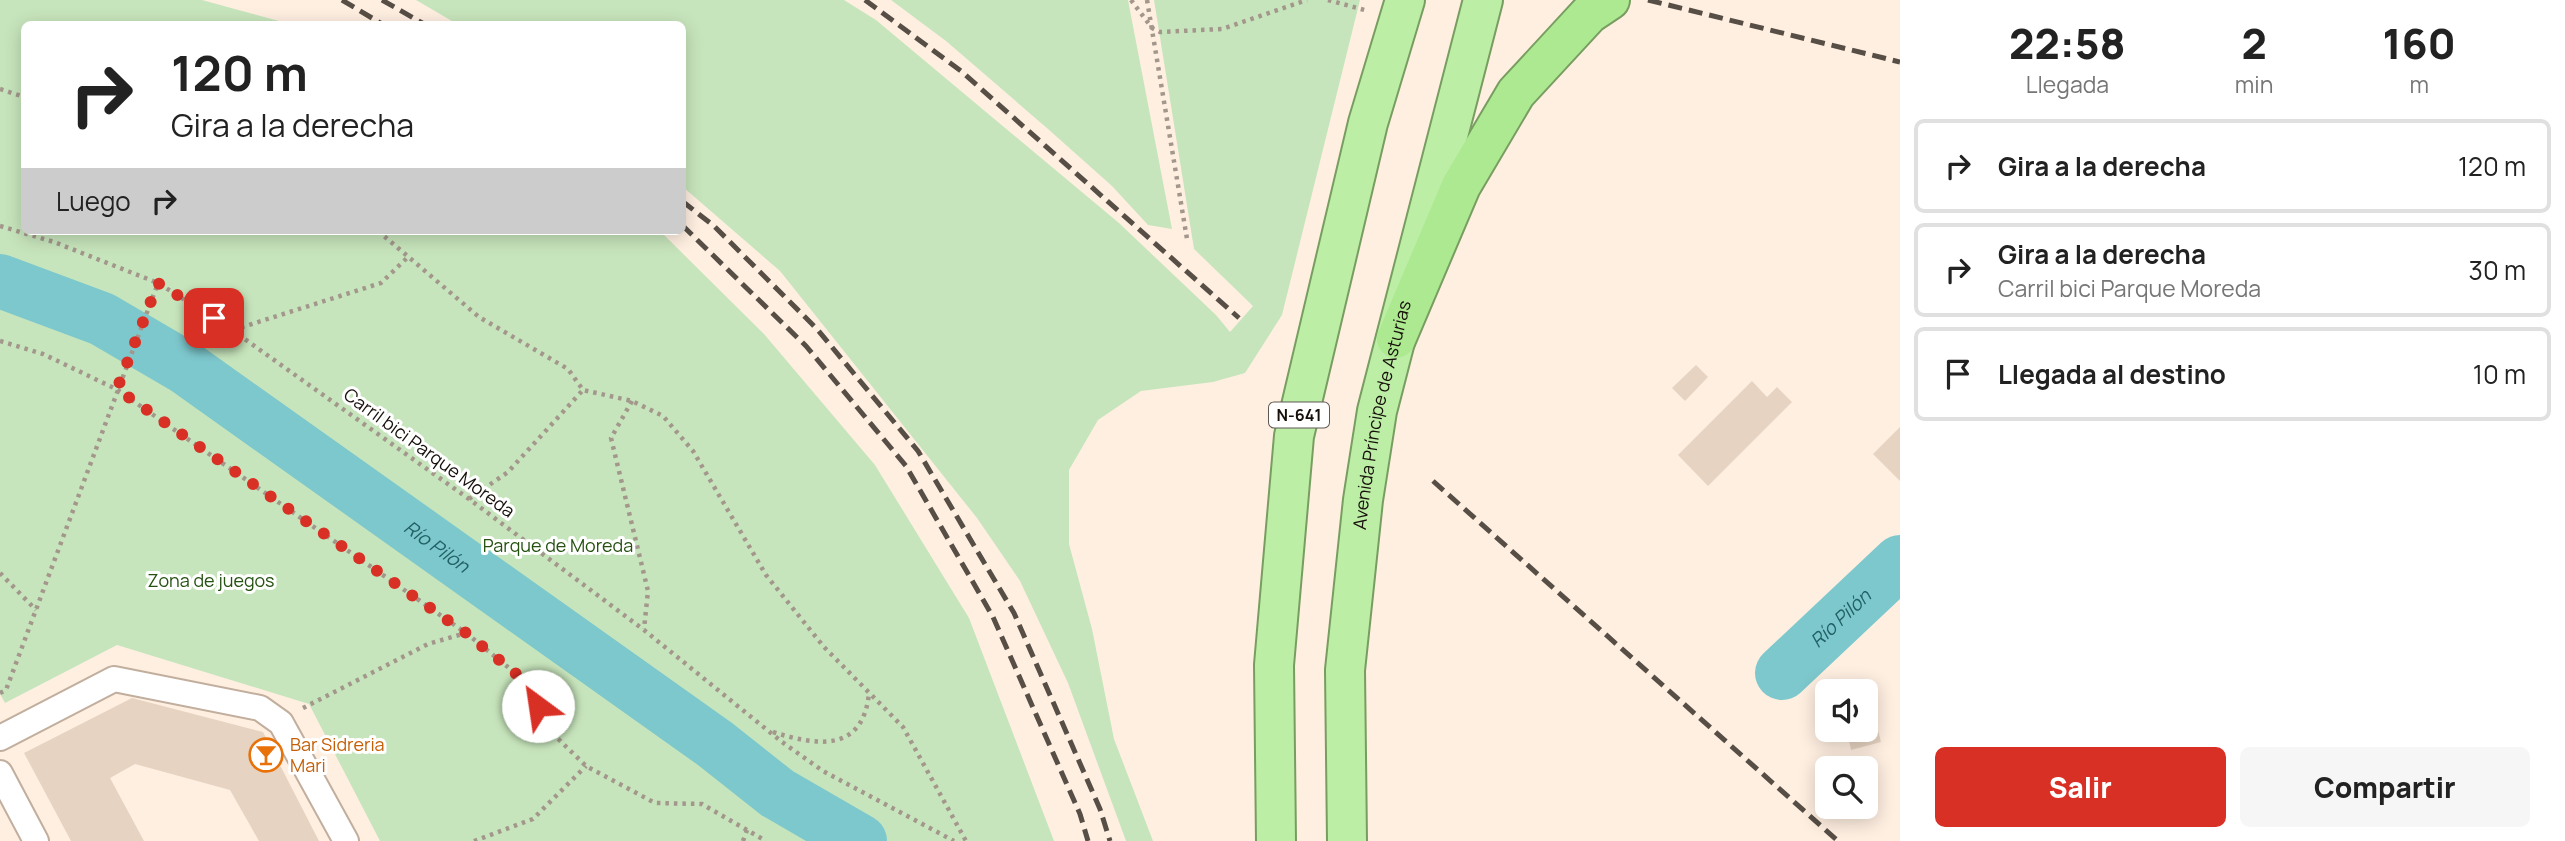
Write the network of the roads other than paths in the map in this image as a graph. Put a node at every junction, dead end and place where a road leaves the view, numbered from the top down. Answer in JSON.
{"nodes":[{"id":1,"x":1405,"y":0,"type":"edge"},
{"id":2,"x":1483,"y":1,"type":"edge"},
{"id":3,"x":1599,"y":7,"type":"edge"},
{"id":4,"x":1396,"y":339,"type":"junction"},
{"id":5,"x":0,"y":738,"type":"edge"},
{"id":6,"x":0,"y":773,"type":"edge"},
{"id":7,"x":36,"y":841,"type":"edge"},
{"id":8,"x":346,"y":841,"type":"edge"},
{"id":9,"x":1276,"y":841,"type":"edge"},
{"id":10,"x":1347,"y":841,"type":"edge"}],
"edges":[{"from":1,"to":9,"type":"highway","number":"N-641"},
{"from":2,"to":4,"type":"highway","name":"Avenida Príncipe de Asturias"},
{"from":3,"to":4,"type":"highway"},
{"from":4,"to":10,"type":"highway","name":"Avenida Príncipe de Asturias"},
{"from":5,"to":8,"type":"street"},
{"from":6,"to":7,"type":"street"}]}
